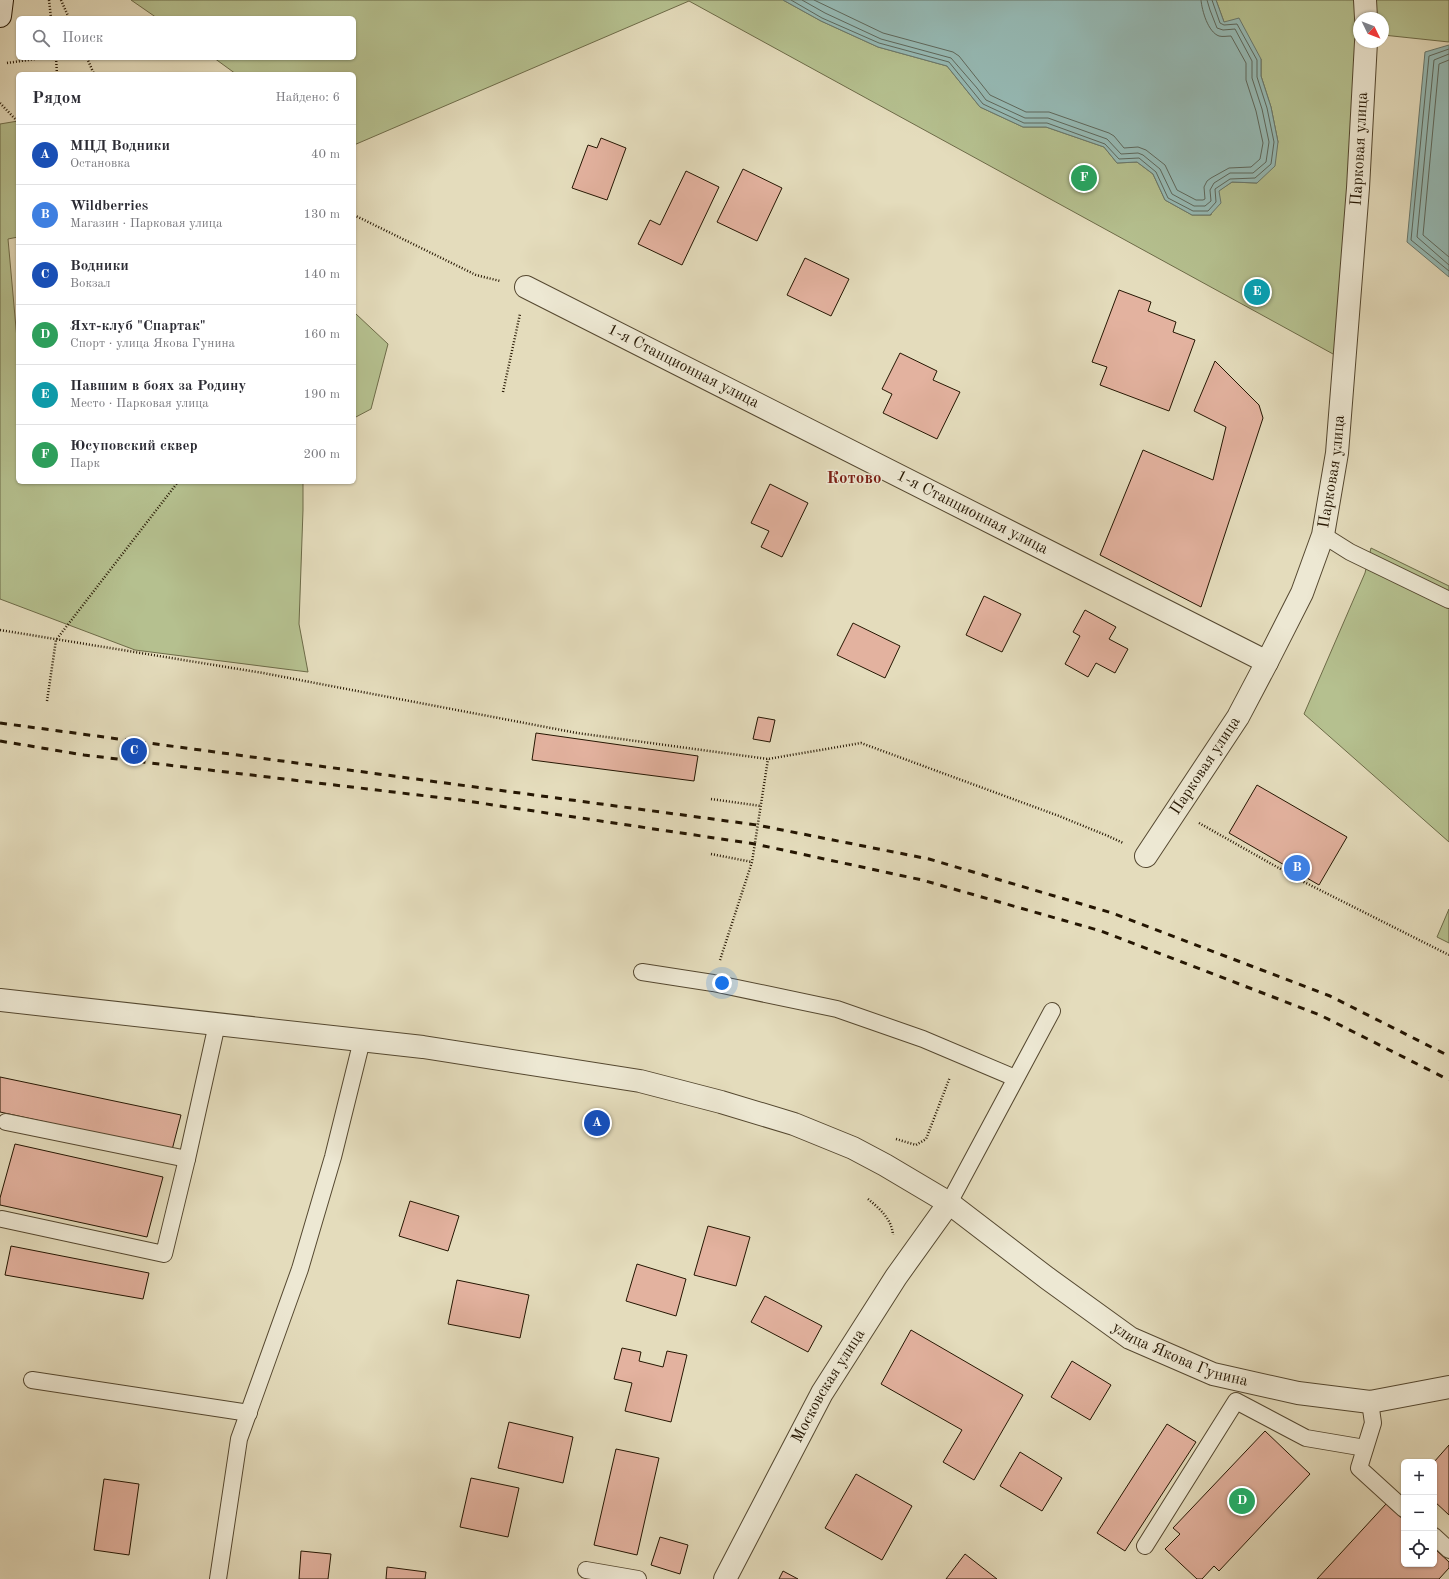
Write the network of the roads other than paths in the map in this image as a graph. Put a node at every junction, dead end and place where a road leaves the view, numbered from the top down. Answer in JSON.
{"nodes":[{"id":1,"x":2,"y":0,"type":"edge"},
{"id":2,"x":1365,"y":0,"type":"edge"},
{"id":3,"x":1366,"y":12,"type":"edge"},
{"id":4,"x":0,"y":16,"type":"edge"},
{"id":5,"x":1366,"y":48,"type":"edge"},
{"id":6,"x":526,"y":287,"type":"road end"},
{"id":7,"x":1323,"y":535,"type":"junction"},
{"id":8,"x":1449,"y":600,"type":"edge"},
{"id":9,"x":1267,"y":662,"type":"junction"},
{"id":10,"x":1146,"y":856,"type":"road end"},
{"id":11,"x":642,"y":972,"type":"dead end"},
{"id":12,"x":0,"y":1000,"type":"edge"},
{"id":13,"x":1052,"y":1011,"type":"dead end"},
{"id":14,"x":216,"y":1024,"type":"junction"},
{"id":15,"x":362,"y":1040,"type":"junction"},
{"id":16,"x":1015,"y":1078,"type":"junction"},
{"id":17,"x":6,"y":1122,"type":"dead end"},
{"id":18,"x":187,"y":1159,"type":"junction"},
{"id":19,"x":949,"y":1203,"type":"junction"},
{"id":20,"x":2,"y":1218,"type":"dead end"},
{"id":21,"x":32,"y":1380,"type":"dead end"},
{"id":22,"x":1449,"y":1387,"type":"edge"},
{"id":23,"x":1370,"y":1402,"type":"junction"},
{"id":24,"x":249,"y":1413,"type":"junction"},
{"id":25,"x":1365,"y":1448,"type":"junction"},
{"id":26,"x":1401,"y":1506,"type":"edge"},
{"id":27,"x":1437,"y":1539,"type":"edge"},
{"id":28,"x":1145,"y":1546,"type":"dead end"},
{"id":29,"x":1449,"y":1550,"type":"edge"},
{"id":30,"x":586,"y":1570,"type":"dead end"},
{"id":31,"x":218,"y":1579,"type":"edge"},
{"id":32,"x":638,"y":1579,"type":"edge"},
{"id":33,"x":724,"y":1579,"type":"edge"}],
"edges":[{"from":1,"to":4,"type":"street"},
{"from":2,"to":3,"type":"street"},
{"from":5,"to":7,"type":"street","name":"Парковая улица"},
{"from":6,"to":9,"type":"street","name":"1-я Станционная улица"},
{"from":7,"to":8,"type":"lane"},
{"from":7,"to":9,"type":"street","name":"Парковая улица"},
{"from":9,"to":10,"type":"street","name":"Парковая улица"},
{"from":11,"to":16,"type":"lane"},
{"from":12,"to":14,"type":"street","name":"улица Якова Гунина"},
{"from":13,"to":16,"type":"lane"},
{"from":14,"to":15,"type":"street","name":"улица Якова Гунина"},
{"from":14,"to":18,"type":"lane"},
{"from":15,"to":19,"type":"street","name":"улица Якова Гунина"},
{"from":15,"to":24,"type":"lane"},
{"from":16,"to":19,"type":"lane"},
{"from":17,"to":18,"type":"lane"},
{"from":18,"to":20,"type":"lane"},
{"from":19,"to":23,"type":"street","name":"улица Якова Гунина"},
{"from":19,"to":33,"type":"street","name":"Московская улица"},
{"from":21,"to":24,"type":"lane"},
{"from":22,"to":23,"type":"street","name":"улица Якова Гунина"},
{"from":23,"to":25,"type":"lane"},
{"from":24,"to":31,"type":"lane"},
{"from":25,"to":26,"type":"lane"},
{"from":25,"to":28,"type":"lane"},
{"from":27,"to":29,"type":"lane"},
{"from":30,"to":32,"type":"lane"}]}
